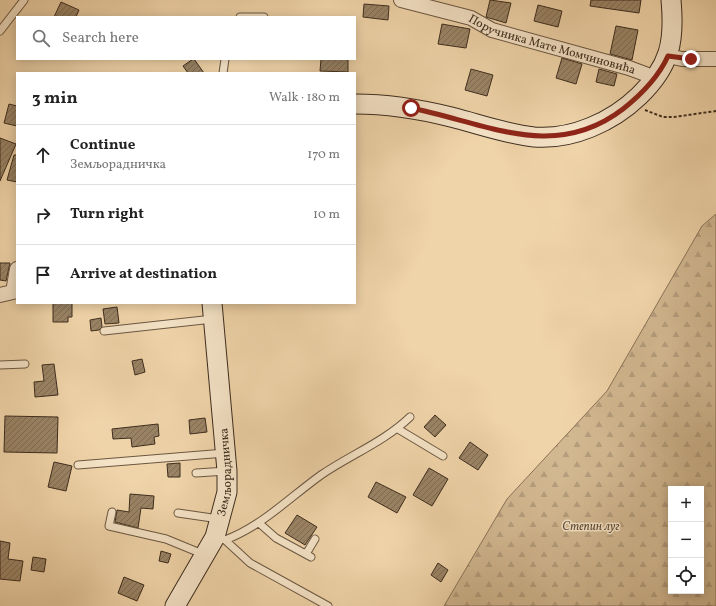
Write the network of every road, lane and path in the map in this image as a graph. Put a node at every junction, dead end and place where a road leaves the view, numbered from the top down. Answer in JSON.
{"nodes":[{"id":1,"x":24,"y":0,"type":"edge"},
{"id":2,"x":401,"y":0,"type":"edge"},
{"id":3,"x":671,"y":0,"type":"edge"},
{"id":4,"x":0,"y":31,"type":"edge"},
{"id":5,"x":668,"y":56,"type":"junction"},
{"id":6,"x":716,"y":59,"type":"edge"},
{"id":7,"x":225,"y":60,"type":"edge"},
{"id":8,"x":223,"y":72,"type":"edge"},
{"id":9,"x":656,"y":78,"type":"junction"},
{"id":10,"x":356,"y":104,"type":"edge"},
{"id":11,"x":630,"y":104,"type":"junction"},
{"id":12,"x":716,"y":111,"type":"edge"},
{"id":13,"x":16,"y":275,"type":"edge"},
{"id":14,"x":0,"y":295,"type":"edge"},
{"id":15,"x":213,"y":311,"type":"edge"},
{"id":16,"x":104,"y":330,"type":"dead end"},
{"id":17,"x":25,"y":364,"type":"dead end"},
{"id":18,"x":0,"y":365,"type":"edge"},
{"id":19,"x":410,"y":418,"type":"dead end"},
{"id":20,"x":398,"y":428,"type":"junction"},
{"id":21,"x":443,"y":456,"type":"dead end"},
{"id":22,"x":226,"y":462,"type":"junction"},
{"id":23,"x":78,"y":465,"type":"dead end"},
{"id":24,"x":196,"y":473,"type":"dead end"},
{"id":25,"x":112,"y":512,"type":"dead end"},
{"id":26,"x":178,"y":513,"type":"dead end"},
{"id":27,"x":259,"y":523,"type":"junction"},
{"id":28,"x":220,"y":532,"type":"junction"},
{"id":29,"x":315,"y":539,"type":"dead end"},
{"id":30,"x":205,"y":555,"type":"junction"},
{"id":31,"x":175,"y":606,"type":"edge"},
{"id":32,"x":328,"y":606,"type":"edge"}],
"edges":[{"from":1,"to":4,"type":"lane"},
{"from":2,"to":9,"type":"street","name":"Поручника Мате Момчиновића"},
{"from":3,"to":5,"type":"street"},
{"from":5,"to":6,"type":"street"},
{"from":5,"to":9,"type":"street"},
{"from":7,"to":8,"type":"lane"},
{"from":9,"to":11,"type":"street"},
{"from":10,"to":11,"type":"street"},
{"from":11,"to":12,"type":"path"},
{"from":13,"to":14,"type":"street"},
{"from":15,"to":16,"type":"lane"},
{"from":15,"to":22,"type":"street","name":"Земљорадничка"},
{"from":17,"to":18,"type":"lane"},
{"from":19,"to":20,"type":"lane"},
{"from":20,"to":21,"type":"lane"},
{"from":20,"to":27,"type":"lane"},
{"from":22,"to":23,"type":"lane"},
{"from":22,"to":24,"type":"lane"},
{"from":22,"to":28,"type":"street","name":"Земљорадничка"},
{"from":25,"to":30,"type":"lane"},
{"from":26,"to":28,"type":"lane"},
{"from":27,"to":28,"type":"lane"},
{"from":27,"to":29,"type":"lane"},
{"from":28,"to":30,"type":"street","name":"Земљорадничка"},
{"from":28,"to":32,"type":"lane"},
{"from":30,"to":31,"type":"street","name":"Земљорадничка"}]}
